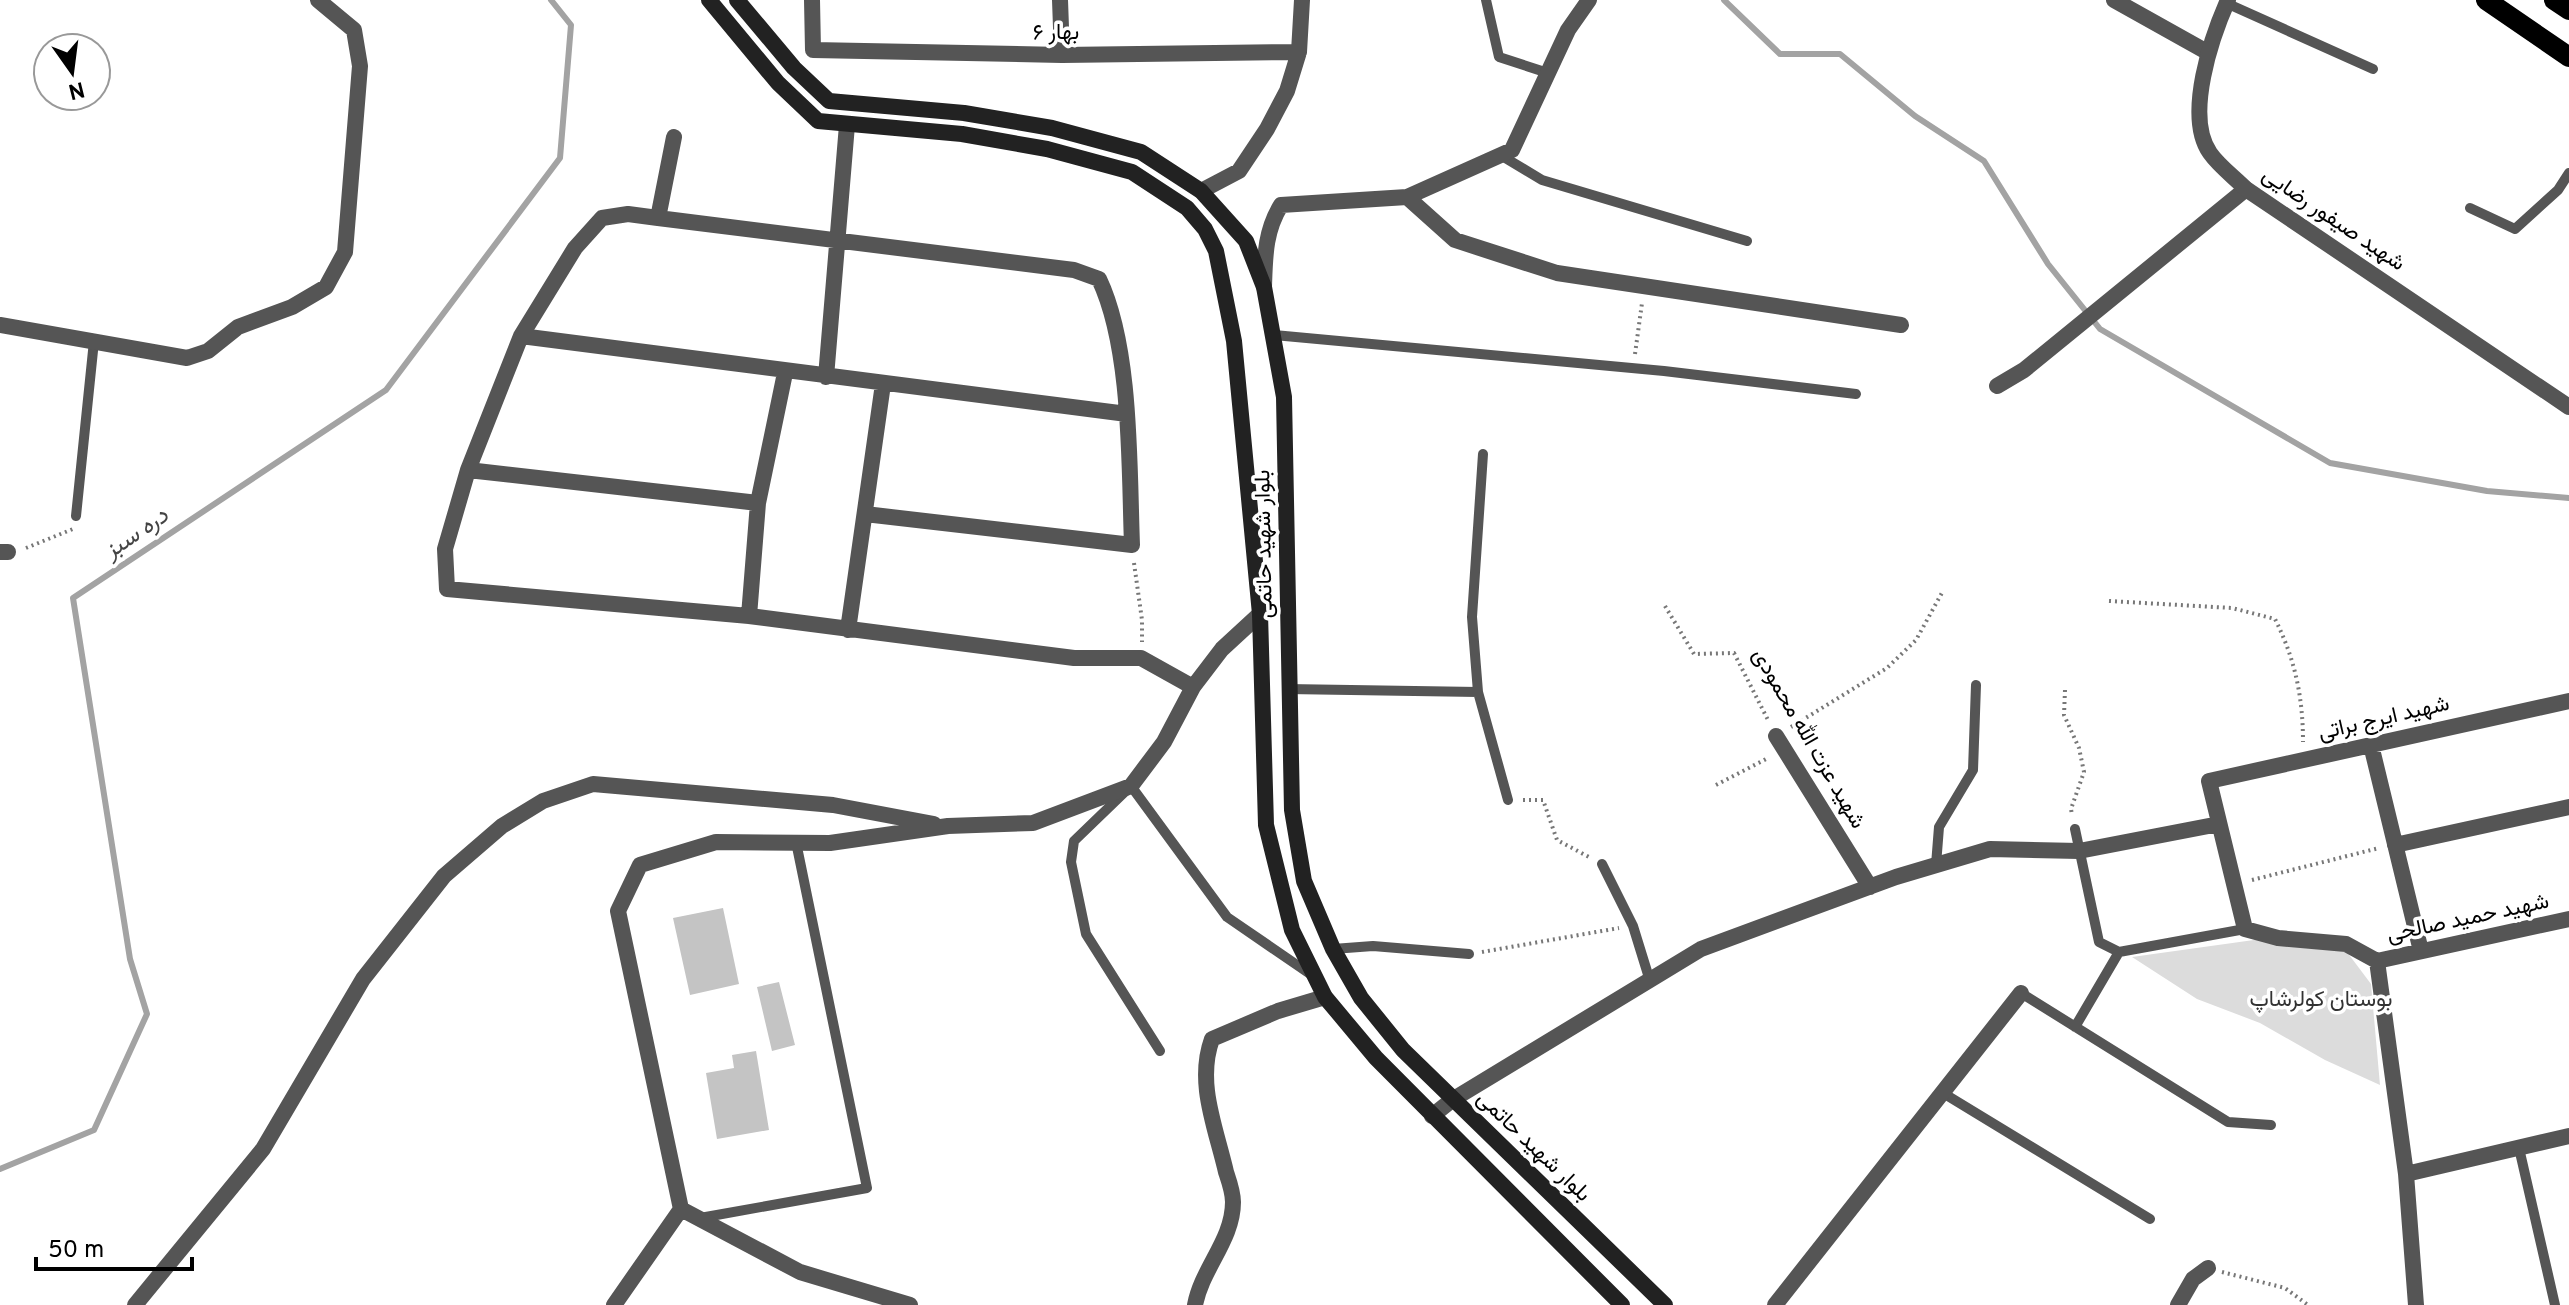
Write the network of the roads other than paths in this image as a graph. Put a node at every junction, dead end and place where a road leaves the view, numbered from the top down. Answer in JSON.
{"nodes":[{"id":1,"x":318,"y":0,"type":"edge"},
{"id":2,"x":709,"y":0,"type":"edge"},
{"id":3,"x":737,"y":0,"type":"edge"},
{"id":4,"x":812,"y":0,"type":"edge"},
{"id":5,"x":1060,"y":0,"type":"edge"},
{"id":6,"x":1302,"y":0,"type":"edge"},
{"id":7,"x":1486,"y":0,"type":"edge"},
{"id":8,"x":1589,"y":0,"type":"edge"},
{"id":9,"x":2114,"y":0,"type":"edge"},
{"id":10,"x":2486,"y":0,"type":"edge"},
{"id":11,"x":2554,"y":0,"type":"edge"},
{"id":12,"x":2227,"y":2,"type":"edge"},
{"id":13,"x":2569,"y":10,"type":"edge"},
{"id":14,"x":813,"y":50,"type":"junction"},
{"id":15,"x":1299,"y":52,"type":"junction"},
{"id":16,"x":2207,"y":52,"type":"junction"},
{"id":17,"x":1062,"y":55,"type":"junction"},
{"id":18,"x":2569,"y":57,"type":"edge"},
{"id":19,"x":794,"y":68,"type":"junction"},
{"id":20,"x":2373,"y":69,"type":"dead end"},
{"id":21,"x":1548,"y":73,"type":"junction"},
{"id":22,"x":847,"y":125,"type":"junction"},
{"id":23,"x":674,"y":137,"type":"dead end"},
{"id":24,"x":1502,"y":156,"type":"junction"},
{"id":25,"x":2569,"y":173,"type":"edge"},
{"id":26,"x":2246,"y":189,"type":"junction"},
{"id":27,"x":1201,"y":191,"type":"junction"},
{"id":28,"x":1407,"y":197,"type":"junction"},
{"id":29,"x":2470,"y":208,"type":"dead end"},
{"id":30,"x":658,"y":218,"type":"junction"},
{"id":31,"x":840,"y":241,"type":"junction"},
{"id":32,"x":1747,"y":241,"type":"dead end"},
{"id":33,"x":1264,"y":287,"type":"junction"},
{"id":34,"x":0,"y":325,"type":"edge"},
{"id":35,"x":1901,"y":325,"type":"dead end"},
{"id":36,"x":1274,"y":335,"type":"junction"},
{"id":37,"x":521,"y":336,"type":"junction"},
{"id":38,"x":94,"y":341,"type":"junction"},
{"id":39,"x":785,"y":373,"type":"junction"},
{"id":40,"x":826,"y":377,"type":"junction"},
{"id":41,"x":883,"y":384,"type":"junction"},
{"id":42,"x":1997,"y":386,"type":"dead end"},
{"id":43,"x":1856,"y":394,"type":"dead end"},
{"id":44,"x":2569,"y":407,"type":"edge"},
{"id":45,"x":1127,"y":414,"type":"junction"},
{"id":46,"x":1483,"y":454,"type":"dead end"},
{"id":47,"x":468,"y":470,"type":"junction"},
{"id":48,"x":758,"y":503,"type":"junction"},
{"id":49,"x":865,"y":514,"type":"junction"},
{"id":50,"x":76,"y":516,"type":"road end"},
{"id":51,"x":1260,"y":614,"type":"junction"},
{"id":52,"x":749,"y":616,"type":"junction"},
{"id":53,"x":1288,"y":616,"type":"junction"},
{"id":54,"x":848,"y":630,"type":"junction"},
{"id":55,"x":1976,"y":685,"type":"dead end"},
{"id":56,"x":1193,"y":687,"type":"junction"},
{"id":57,"x":1287,"y":689,"type":"junction"},
{"id":58,"x":1478,"y":692,"type":"junction"},
{"id":59,"x":2569,"y":701,"type":"edge"},
{"id":60,"x":1780,"y":743,"type":"road end"},
{"id":61,"x":2371,"y":745,"type":"junction"},
{"id":62,"x":1131,"y":786,"type":"junction"},
{"id":63,"x":1508,"y":800,"type":"road end"},
{"id":64,"x":2569,"y":807,"type":"edge"},
{"id":65,"x":2219,"y":824,"type":"junction"},
{"id":66,"x":948,"y":826,"type":"junction"},
{"id":67,"x":2075,"y":829,"type":"road end"},
{"id":68,"x":796,"y":842,"type":"junction"},
{"id":69,"x":2395,"y":845,"type":"junction"},
{"id":70,"x":2079,"y":851,"type":"junction"},
{"id":71,"x":1602,"y":864,"type":"road end"},
{"id":72,"x":1936,"y":865,"type":"junction"},
{"id":73,"x":1870,"y":887,"type":"junction"},
{"id":74,"x":2569,"y":919,"type":"edge"},
{"id":75,"x":2245,"y":929,"type":"junction"},
{"id":76,"x":1333,"y":949,"type":"junction"},
{"id":77,"x":2421,"y":951,"type":"junction"},
{"id":78,"x":2119,"y":952,"type":"junction"},
{"id":79,"x":1469,"y":954,"type":"road end"},
{"id":80,"x":2377,"y":961,"type":"junction"},
{"id":81,"x":1315,"y":977,"type":"junction"},
{"id":82,"x":1650,"y":981,"type":"junction"},
{"id":83,"x":2021,"y":993,"type":"joint"},
{"id":84,"x":1325,"y":997,"type":"junction"},
{"id":85,"x":2075,"y":1027,"type":"junction"},
{"id":86,"x":1160,"y":1051,"type":"dead end"},
{"id":87,"x":1943,"y":1093,"type":"junction"},
{"id":88,"x":1452,"y":1100,"type":"junction"},
{"id":89,"x":1432,"y":1116,"type":"junction"},
{"id":90,"x":2271,"y":1125,"type":"dead end"},
{"id":91,"x":2569,"y":1136,"type":"edge"},
{"id":92,"x":2519,"y":1148,"type":"junction"},
{"id":93,"x":2406,"y":1174,"type":"junction"},
{"id":94,"x":681,"y":1209,"type":"junction"},
{"id":95,"x":698,"y":1219,"type":"junction"},
{"id":96,"x":2150,"y":1219,"type":"dead end"},
{"id":97,"x":2208,"y":1268,"type":"road end"},
{"id":98,"x":135,"y":1305,"type":"edge"},
{"id":99,"x":614,"y":1305,"type":"edge"},
{"id":100,"x":910,"y":1305,"type":"edge"},
{"id":101,"x":1195,"y":1305,"type":"edge"},
{"id":102,"x":1622,"y":1305,"type":"edge"},
{"id":103,"x":1665,"y":1305,"type":"edge"},
{"id":104,"x":1775,"y":1305,"type":"edge"},
{"id":105,"x":2178,"y":1305,"type":"edge"},
{"id":106,"x":2416,"y":1305,"type":"edge"},
{"id":107,"x":2555,"y":1305,"type":"edge"}],
"edges":[{"from":1,"to":38,"type":"street"},
{"from":2,"to":22,"type":"main road","name":"بلوار شهید حاتمی"},
{"from":3,"to":19,"type":"main road","name":"بلوار شهید حاتمی"},
{"from":4,"to":14,"type":"street"},
{"from":5,"to":17,"type":"street"},
{"from":6,"to":15,"type":"street"},
{"from":7,"to":21,"type":"lane"},
{"from":8,"to":21,"type":"street"},
{"from":9,"to":16,"type":"street"},
{"from":10,"to":18,"type":"main road"},
{"from":11,"to":13,"type":"main road"},
{"from":12,"to":16,"type":"street","name":"شهید صیفور رضایی"},
{"from":12,"to":20,"type":"lane"},
{"from":14,"to":17,"type":"street","name":"بهار ۶"},
{"from":14,"to":19,"type":"street"},
{"from":15,"to":17,"type":"street","name":"بهار ۶"},
{"from":15,"to":27,"type":"street"},
{"from":16,"to":26,"type":"street","name":"شهید صیفور رضایی"},
{"from":19,"to":27,"type":"main road","name":"بلوار شهید حاتمی"},
{"from":21,"to":24,"type":"street"},
{"from":22,"to":31,"type":"street"},
{"from":22,"to":51,"type":"main road","name":"بلوار شهید حاتمی"},
{"from":23,"to":30,"type":"street"},
{"from":24,"to":28,"type":"street"},
{"from":24,"to":32,"type":"lane"},
{"from":25,"to":29,"type":"lane"},
{"from":26,"to":42,"type":"street"},
{"from":26,"to":44,"type":"street","name":"شهید صیفور رضایی"},
{"from":27,"to":33,"type":"main road","name":"بلوار شهید حاتمی"},
{"from":28,"to":33,"type":"street"},
{"from":28,"to":35,"type":"street"},
{"from":30,"to":31,"type":"street"},
{"from":30,"to":37,"type":"street"},
{"from":31,"to":40,"type":"street"},
{"from":31,"to":45,"type":"street"},
{"from":33,"to":36,"type":"main road","name":"بلوار شهید حاتمی"},
{"from":34,"to":38,"type":"street"},
{"from":36,"to":43,"type":"lane"},
{"from":36,"to":53,"type":"main road","name":"بلوار شهید حاتمی"},
{"from":37,"to":39,"type":"street"},
{"from":37,"to":47,"type":"street"},
{"from":38,"to":50,"type":"lane"},
{"from":39,"to":40,"type":"street"},
{"from":39,"to":48,"type":"street"},
{"from":40,"to":41,"type":"street"},
{"from":41,"to":45,"type":"street"},
{"from":41,"to":49,"type":"street"},
{"from":45,"to":49,"type":"street"},
{"from":46,"to":58,"type":"lane"},
{"from":47,"to":48,"type":"street"},
{"from":47,"to":52,"type":"street"},
{"from":48,"to":52,"type":"street"},
{"from":49,"to":54,"type":"street"},
{"from":51,"to":53,"type":"main road"},
{"from":51,"to":56,"type":"street"},
{"from":51,"to":81,"type":"main road","name":"بلوار شهید حاتمی"},
{"from":52,"to":54,"type":"street"},
{"from":53,"to":57,"type":"main road","name":"بلوار شهید حاتمی"},
{"from":54,"to":56,"type":"street"},
{"from":55,"to":72,"type":"lane"},
{"from":56,"to":62,"type":"street"},
{"from":57,"to":58,"type":"lane"},
{"from":57,"to":76,"type":"main road","name":"بلوار شهید حاتمی"},
{"from":58,"to":63,"type":"lane"},
{"from":59,"to":61,"type":"street","name":"شهید ایرج براتی"},
{"from":60,"to":73,"type":"street","name":"شهید عزت الله محمودی"},
{"from":61,"to":65,"type":"street","name":"شهید ایرج براتی"},
{"from":61,"to":69,"type":"street"},
{"from":62,"to":66,"type":"street"},
{"from":62,"to":81,"type":"lane"},
{"from":62,"to":86,"type":"lane"},
{"from":64,"to":69,"type":"street"},
{"from":65,"to":70,"type":"street"},
{"from":65,"to":75,"type":"street"},
{"from":66,"to":68,"type":"street"},
{"from":66,"to":98,"type":"street"},
{"from":67,"to":70,"type":"lane"},
{"from":68,"to":94,"type":"street"},
{"from":68,"to":95,"type":"lane"},
{"from":69,"to":77,"type":"street"},
{"from":70,"to":72,"type":"street"},
{"from":70,"to":78,"type":"lane"},
{"from":71,"to":82,"type":"lane"},
{"from":72,"to":73,"type":"street"},
{"from":73,"to":82,"type":"street"},
{"from":74,"to":77,"type":"street","name":"شهید حمید صالحی"},
{"from":75,"to":78,"type":"lane"},
{"from":75,"to":80,"type":"street"},
{"from":76,"to":79,"type":"lane"},
{"from":76,"to":88,"type":"main road","name":"بلوار شهید حاتمی"},
{"from":77,"to":80,"type":"street","name":"شهید حمید صالحی"},
{"from":78,"to":85,"type":"lane"},
{"from":80,"to":93,"type":"street"},
{"from":81,"to":84,"type":"main road","name":"بلوار شهید حاتمی"},
{"from":82,"to":88,"type":"street"},
{"from":83,"to":85,"type":"lane"},
{"from":83,"to":87,"type":"street"},
{"from":84,"to":89,"type":"main road","name":"بلوار شهید حاتمی"},
{"from":84,"to":101,"type":"street"},
{"from":85,"to":90,"type":"lane"},
{"from":87,"to":96,"type":"lane"},
{"from":87,"to":104,"type":"street"},
{"from":88,"to":89,"type":"street"},
{"from":88,"to":103,"type":"main road","name":"بلوار شهید حاتمی"},
{"from":89,"to":102,"type":"main road","name":"بلوار شهید حاتمی"},
{"from":91,"to":92,"type":"street"},
{"from":92,"to":93,"type":"street"},
{"from":92,"to":107,"type":"lane"},
{"from":93,"to":106,"type":"street"},
{"from":94,"to":95,"type":"street"},
{"from":94,"to":99,"type":"street"},
{"from":95,"to":100,"type":"street"},
{"from":97,"to":105,"type":"street"}]}
